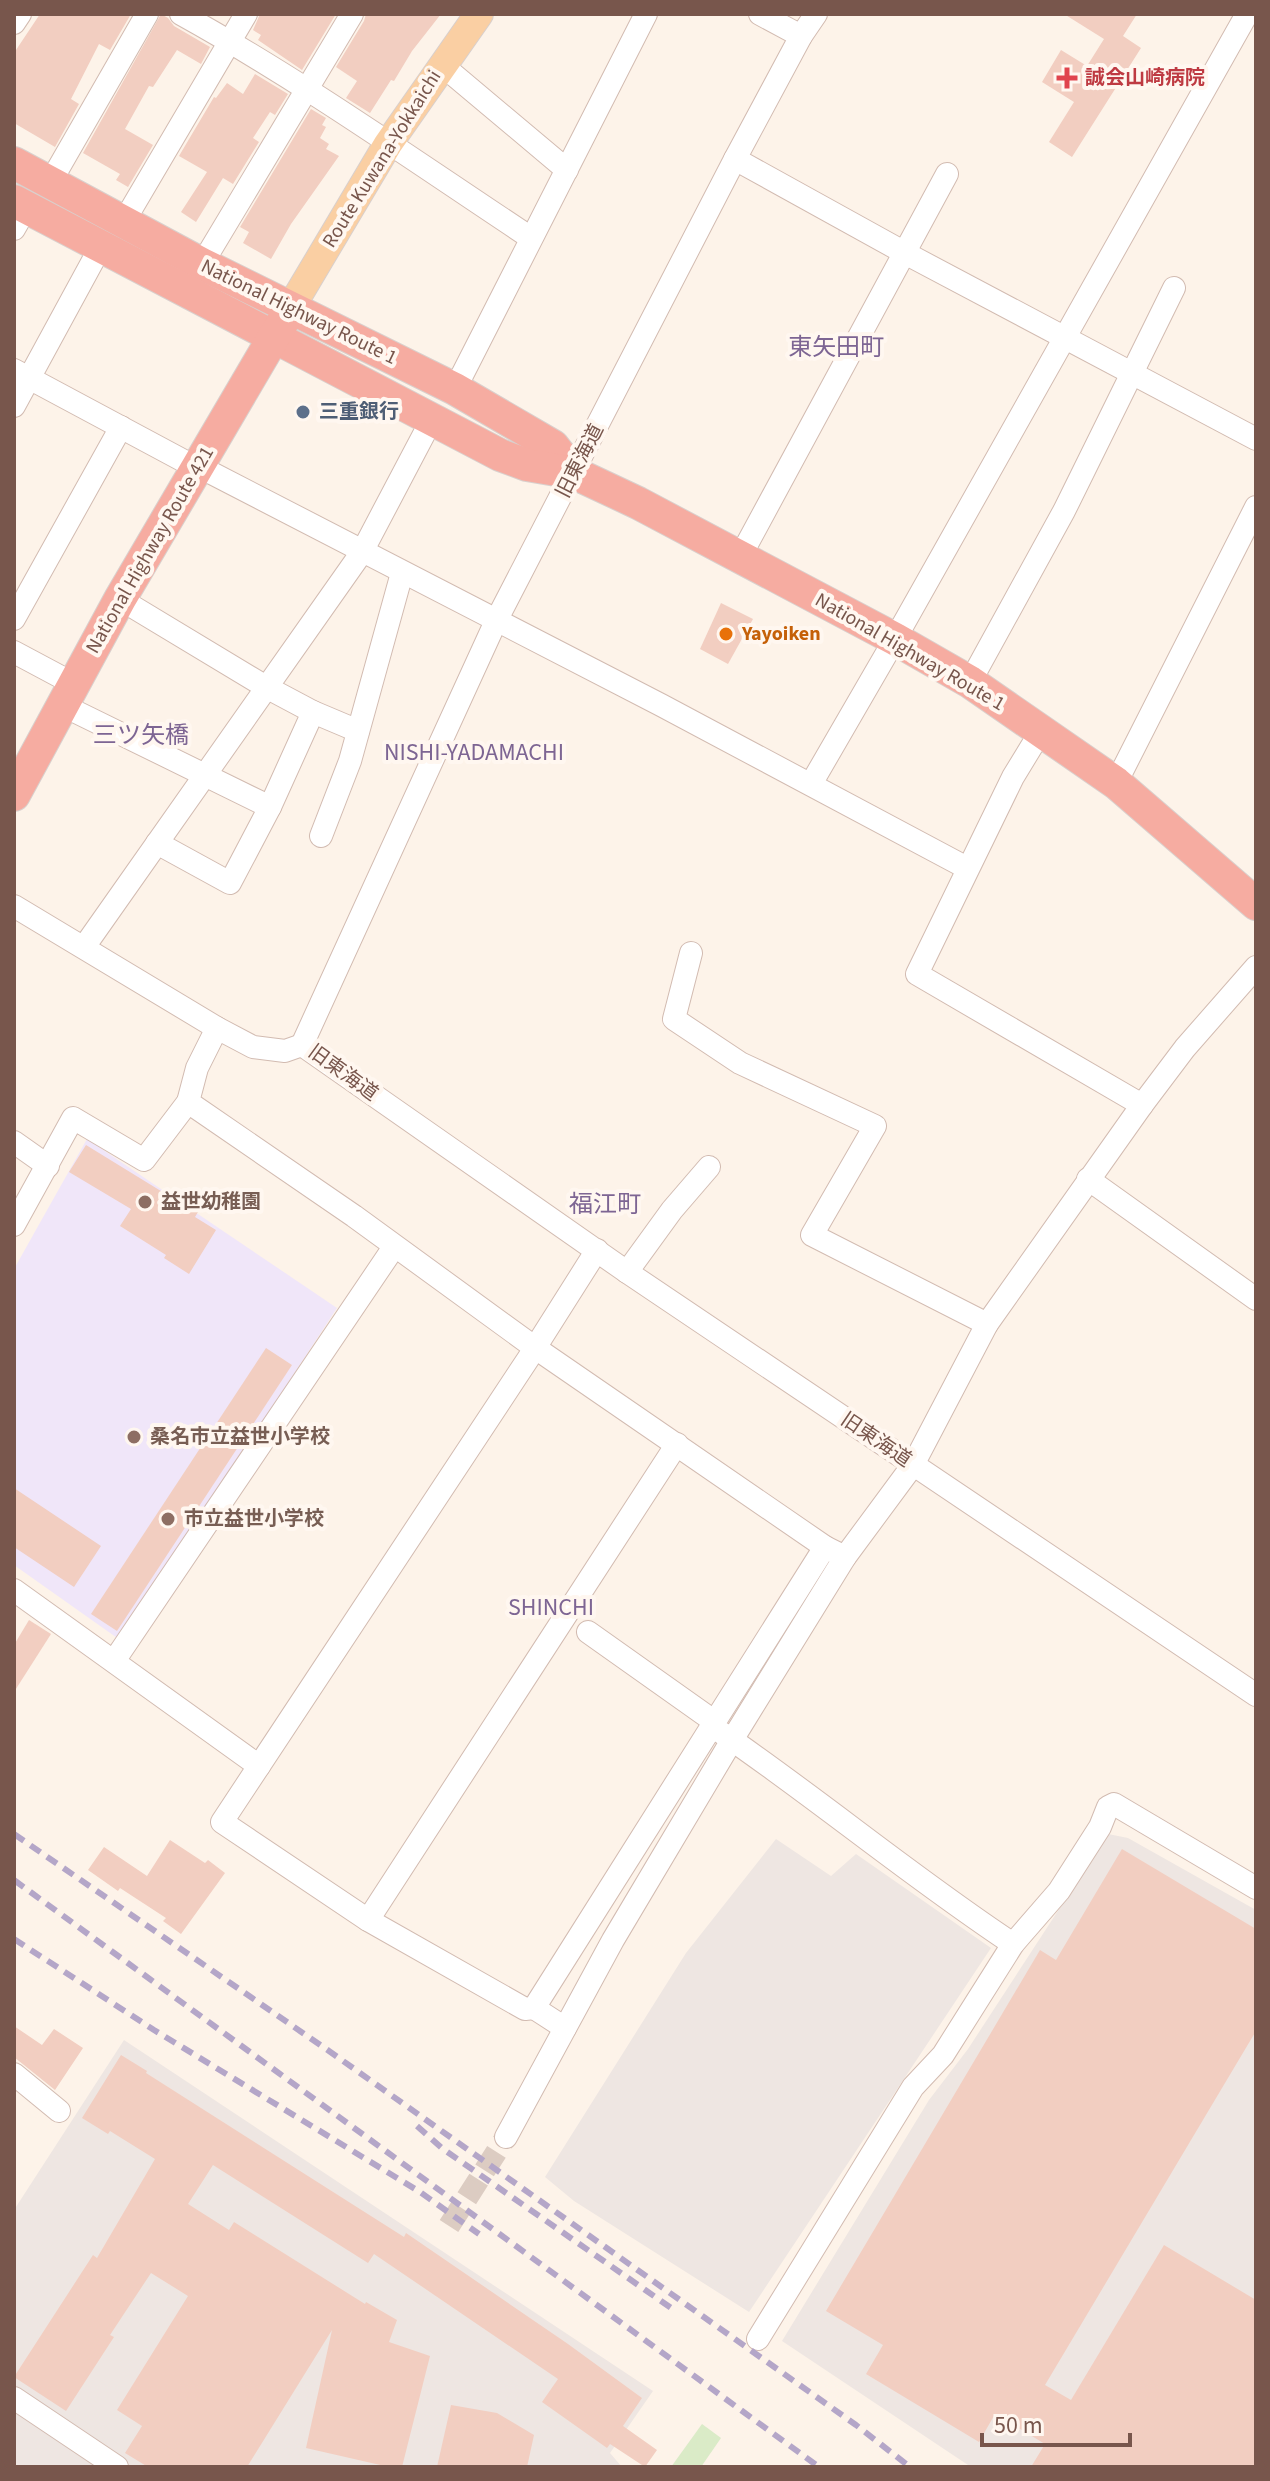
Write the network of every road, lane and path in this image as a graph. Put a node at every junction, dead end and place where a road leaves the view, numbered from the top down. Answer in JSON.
{"nodes":[{"id":1,"x":20,"y":14,"type":"edge"},
{"id":2,"x":147,"y":14,"type":"edge"},
{"id":3,"x":181,"y":14,"type":"edge"},
{"id":4,"x":246,"y":14,"type":"edge"},
{"id":5,"x":352,"y":14,"type":"edge"},
{"id":6,"x":479,"y":14,"type":"edge"},
{"id":7,"x":646,"y":14,"type":"edge"},
{"id":8,"x":760,"y":14,"type":"edge"},
{"id":9,"x":816,"y":14,"type":"edge"},
{"id":10,"x":1247,"y":14,"type":"edge"},
{"id":11,"x":14,"y":23,"type":"edge"},
{"id":12,"x":801,"y":36,"type":"junction"},
{"id":13,"x":230,"y":41,"type":"junction"},
{"id":14,"x":442,"y":65,"type":"junction"},
{"id":15,"x":306,"y":89,"type":"junction"},
{"id":16,"x":388,"y":144,"type":"junction"},
{"id":17,"x":735,"y":159,"type":"junction"},
{"id":18,"x":14,"y":163,"type":"edge"},
{"id":19,"x":567,"y":170,"type":"junction"},
{"id":20,"x":947,"y":174,"type":"dead end"},
{"id":21,"x":51,"y":181,"type":"junction"},
{"id":22,"x":18,"y":213,"type":"edge"},
{"id":23,"x":123,"y":223,"type":"junction"},
{"id":24,"x":531,"y":238,"type":"junction"},
{"id":25,"x":101,"y":246,"type":"junction"},
{"id":26,"x":905,"y":253,"type":"junction"},
{"id":27,"x":202,"y":264,"type":"junction"},
{"id":28,"x":1174,"y":288,"type":"dead end"},
{"id":29,"x":291,"y":307,"type":"junction"},
{"id":30,"x":274,"y":337,"type":"junction"},
{"id":31,"x":1065,"y":337,"type":"junction"},
{"id":32,"x":1132,"y":373,"type":"junction"},
{"id":33,"x":22,"y":374,"type":"edge"},
{"id":34,"x":455,"y":389,"type":"junction"},
{"id":35,"x":14,"y":406,"type":"edge"},
{"id":36,"x":432,"y":419,"type":"junction"},
{"id":37,"x":121,"y":427,"type":"junction"},
{"id":38,"x":1256,"y":439,"type":"edge"},
{"id":39,"x":198,"y":467,"type":"junction"},
{"id":40,"x":574,"y":473,"type":"junction"},
{"id":41,"x":1256,"y":508,"type":"edge"},
{"id":42,"x":362,"y":552,"type":"junction"},
{"id":43,"x":740,"y":557,"type":"junction"},
{"id":44,"x":402,"y":573,"type":"junction"},
{"id":45,"x":120,"y":599,"type":"junction"},
{"id":46,"x":14,"y":619,"type":"edge"},
{"id":47,"x":496,"y":621,"type":"junction"},
{"id":48,"x":895,"y":639,"type":"junction"},
{"id":49,"x":14,"y":652,"type":"edge"},
{"id":50,"x":970,"y":682,"type":"junction"},
{"id":51,"x":266,"y":687,"type":"junction"},
{"id":52,"x":68,"y":694,"type":"junction"},
{"id":53,"x":313,"y":712,"type":"junction"},
{"id":54,"x":358,"y":731,"type":"junction"},
{"id":55,"x":1041,"y":731,"type":"junction"},
{"id":56,"x":205,"y":774,"type":"junction"},
{"id":57,"x":1116,"y":783,"type":"junction"},
{"id":58,"x":811,"y":784,"type":"junction"},
{"id":59,"x":14,"y":795,"type":"edge"},
{"id":60,"x":270,"y":807,"type":"junction"},
{"id":61,"x":321,"y":836,"type":"dead end"},
{"id":62,"x":157,"y":843,"type":"junction"},
{"id":63,"x":967,"y":868,"type":"junction"},
{"id":64,"x":1256,"y":904,"type":"edge"},
{"id":65,"x":14,"y":906,"type":"edge"},
{"id":66,"x":84,"y":947,"type":"junction"},
{"id":67,"x":691,"y":953,"type":"dead end"},
{"id":68,"x":1256,"y":967,"type":"edge"},
{"id":69,"x":217,"y":1028,"type":"junction"},
{"id":70,"x":302,"y":1045,"type":"junction"},
{"id":71,"x":188,"y":1102,"type":"junction"},
{"id":72,"x":1142,"y":1105,"type":"junction"},
{"id":73,"x":14,"y":1142,"type":"edge"},
{"id":74,"x":48,"y":1166,"type":"junction"},
{"id":75,"x":709,"y":1167,"type":"dead end"},
{"id":76,"x":1088,"y":1179,"type":"junction"},
{"id":77,"x":14,"y":1225,"type":"edge"},
{"id":78,"x":394,"y":1247,"type":"junction"},
{"id":79,"x":597,"y":1250,"type":"junction"},
{"id":80,"x":627,"y":1272,"type":"junction"},
{"id":81,"x":1256,"y":1299,"type":"edge"},
{"id":82,"x":987,"y":1324,"type":"junction"},
{"id":83,"x":534,"y":1347,"type":"junction"},
{"id":84,"x":677,"y":1444,"type":"junction"},
{"id":85,"x":913,"y":1465,"type":"junction"},
{"id":86,"x":835,"y":1552,"type":"junction"},
{"id":87,"x":14,"y":1590,"type":"edge"},
{"id":88,"x":588,"y":1632,"type":"dead end"},
{"id":89,"x":114,"y":1661,"type":"junction"},
{"id":90,"x":1256,"y":1695,"type":"edge"},
{"id":91,"x":714,"y":1724,"type":"junction"},
{"id":92,"x":732,"y":1740,"type":"junction"},
{"id":93,"x":259,"y":1766,"type":"junction"},
{"id":94,"x":1256,"y":1888,"type":"edge"},
{"id":95,"x":368,"y":1920,"type":"junction"},
{"id":96,"x":1013,"y":1944,"type":"junction"},
{"id":97,"x":534,"y":2008,"type":"junction"},
{"id":98,"x":565,"y":2028,"type":"junction"},
{"id":99,"x":14,"y":2074,"type":"edge"},
{"id":100,"x":59,"y":2111,"type":"dead end"},
{"id":101,"x":506,"y":2137,"type":"tunnel mouth"},
{"id":102,"x":758,"y":2339,"type":"dead end"},
{"id":103,"x":14,"y":2398,"type":"edge"},
{"id":104,"x":117,"y":2467,"type":"edge"}],
"edges":[{"from":1,"to":11,"type":"street"},
{"from":2,"to":21,"type":"street"},
{"from":3,"to":13,"type":"street"},
{"from":4,"to":13,"type":"street"},
{"from":5,"to":15,"type":"street"},
{"from":6,"to":14,"type":"main road","name":"Route Kuwana-Yokkaichi"},
{"from":7,"to":19,"type":"street"},
{"from":8,"to":12,"type":"street"},
{"from":9,"to":12,"type":"street","name":"旧東海道"},
{"from":10,"to":31,"type":"street"},
{"from":12,"to":17,"type":"street","name":"旧東海道"},
{"from":13,"to":15,"type":"street"},
{"from":13,"to":23,"type":"street"},
{"from":14,"to":16,"type":"main road","name":"Route Kuwana-Yokkaichi"},
{"from":14,"to":19,"type":"street"},
{"from":15,"to":16,"type":"street"},
{"from":15,"to":27,"type":"street"},
{"from":16,"to":24,"type":"street"},
{"from":16,"to":29,"type":"main road","name":"Route Kuwana-Yokkaichi"},
{"from":17,"to":26,"type":"street"},
{"from":17,"to":40,"type":"street","name":"旧東海道"},
{"from":18,"to":21,"type":"highway","name":"National Highway Route 1"},
{"from":19,"to":24,"type":"street"},
{"from":20,"to":26,"type":"street"},
{"from":21,"to":23,"type":"highway","name":"National Highway Route 1"},
{"from":22,"to":25,"type":"highway","name":"National Highway Route 1"},
{"from":23,"to":27,"type":"highway","name":"National Highway Route 1"},
{"from":24,"to":34,"type":"street"},
{"from":25,"to":30,"type":"highway","name":"National Highway Route 1"},
{"from":25,"to":33,"type":"street"},
{"from":26,"to":31,"type":"street"},
{"from":26,"to":43,"type":"street"},
{"from":27,"to":29,"type":"highway","name":"National Highway Route 1"},
{"from":28,"to":32,"type":"street"},
{"from":29,"to":30,"type":"highway","name":"National Highway Route 421"},
{"from":29,"to":34,"type":"highway","name":"National Highway Route 1"},
{"from":30,"to":36,"type":"highway","name":"National Highway Route 1"},
{"from":30,"to":39,"type":"highway","name":"National Highway Route 421"},
{"from":31,"to":32,"type":"street"},
{"from":31,"to":48,"type":"street"},
{"from":32,"to":38,"type":"street"},
{"from":32,"to":50,"type":"street"},
{"from":33,"to":35,"type":"street"},
{"from":33,"to":37,"type":"street"},
{"from":34,"to":40,"type":"highway","name":"National Highway Route 1"},
{"from":36,"to":40,"type":"highway","name":"National Highway Route 1"},
{"from":36,"to":42,"type":"street"},
{"from":37,"to":39,"type":"street"},
{"from":37,"to":46,"type":"street"},
{"from":39,"to":42,"type":"street"},
{"from":39,"to":45,"type":"highway","name":"National Highway Route 421"},
{"from":40,"to":43,"type":"highway","name":"National Highway Route 1"},
{"from":40,"to":47,"type":"street","name":"旧東海道"},
{"from":41,"to":57,"type":"street"},
{"from":42,"to":44,"type":"street"},
{"from":42,"to":51,"type":"street"},
{"from":43,"to":48,"type":"highway","name":"National Highway Route 1"},
{"from":44,"to":47,"type":"street"},
{"from":44,"to":54,"type":"street"},
{"from":45,"to":51,"type":"street"},
{"from":45,"to":52,"type":"highway","name":"National Highway Route 421"},
{"from":47,"to":58,"type":"street"},
{"from":47,"to":70,"type":"street","name":"旧東海道"},
{"from":48,"to":50,"type":"highway","name":"National Highway Route 1"},
{"from":48,"to":58,"type":"street"},
{"from":49,"to":52,"type":"street"},
{"from":50,"to":55,"type":"highway","name":"National Highway Route 1"},
{"from":51,"to":53,"type":"street"},
{"from":51,"to":56,"type":"street"},
{"from":52,"to":56,"type":"street"},
{"from":52,"to":59,"type":"highway","name":"National Highway Route 421"},
{"from":53,"to":54,"type":"street"},
{"from":53,"to":60,"type":"street"},
{"from":54,"to":61,"type":"street"},
{"from":55,"to":57,"type":"highway","name":"National Highway Route 1"},
{"from":55,"to":63,"type":"street"},
{"from":56,"to":60,"type":"street"},
{"from":56,"to":62,"type":"street"},
{"from":57,"to":64,"type":"highway","name":"National Highway Route 1"},
{"from":58,"to":63,"type":"street"},
{"from":60,"to":62,"type":"street"},
{"from":62,"to":66,"type":"street"},
{"from":63,"to":72,"type":"street"},
{"from":65,"to":66,"type":"street"},
{"from":66,"to":69,"type":"street"},
{"from":67,"to":82,"type":"street"},
{"from":68,"to":72,"type":"street"},
{"from":69,"to":70,"type":"street"},
{"from":69,"to":71,"type":"street"},
{"from":70,"to":79,"type":"street","name":"旧東海道"},
{"from":71,"to":74,"type":"street"},
{"from":71,"to":78,"type":"street"},
{"from":72,"to":76,"type":"street"},
{"from":73,"to":74,"type":"street"},
{"from":74,"to":77,"type":"street"},
{"from":75,"to":80,"type":"street"},
{"from":76,"to":81,"type":"street"},
{"from":76,"to":82,"type":"street"},
{"from":78,"to":83,"type":"street"},
{"from":78,"to":89,"type":"street"},
{"from":79,"to":80,"type":"street","name":"旧東海道"},
{"from":79,"to":83,"type":"street"},
{"from":80,"to":85,"type":"street","name":"旧東海道"},
{"from":82,"to":85,"type":"street"},
{"from":83,"to":84,"type":"street"},
{"from":83,"to":93,"type":"street"},
{"from":84,"to":86,"type":"street"},
{"from":84,"to":95,"type":"street"},
{"from":85,"to":86,"type":"street"},
{"from":85,"to":90,"type":"street","name":"旧東海道"},
{"from":86,"to":91,"type":"street"},
{"from":86,"to":92,"type":"street"},
{"from":87,"to":89,"type":"street"},
{"from":88,"to":91,"type":"street"},
{"from":89,"to":93,"type":"street"},
{"from":91,"to":92,"type":"street"},
{"from":91,"to":97,"type":"street"},
{"from":92,"to":96,"type":"street"},
{"from":92,"to":98,"type":"street"},
{"from":93,"to":95,"type":"street"},
{"from":94,"to":96,"type":"street"},
{"from":95,"to":97,"type":"street"},
{"from":96,"to":102,"type":"street"},
{"from":97,"to":98,"type":"street"},
{"from":98,"to":101,"type":"street"},
{"from":99,"to":100,"type":"street"},
{"from":103,"to":104,"type":"street"}]}
